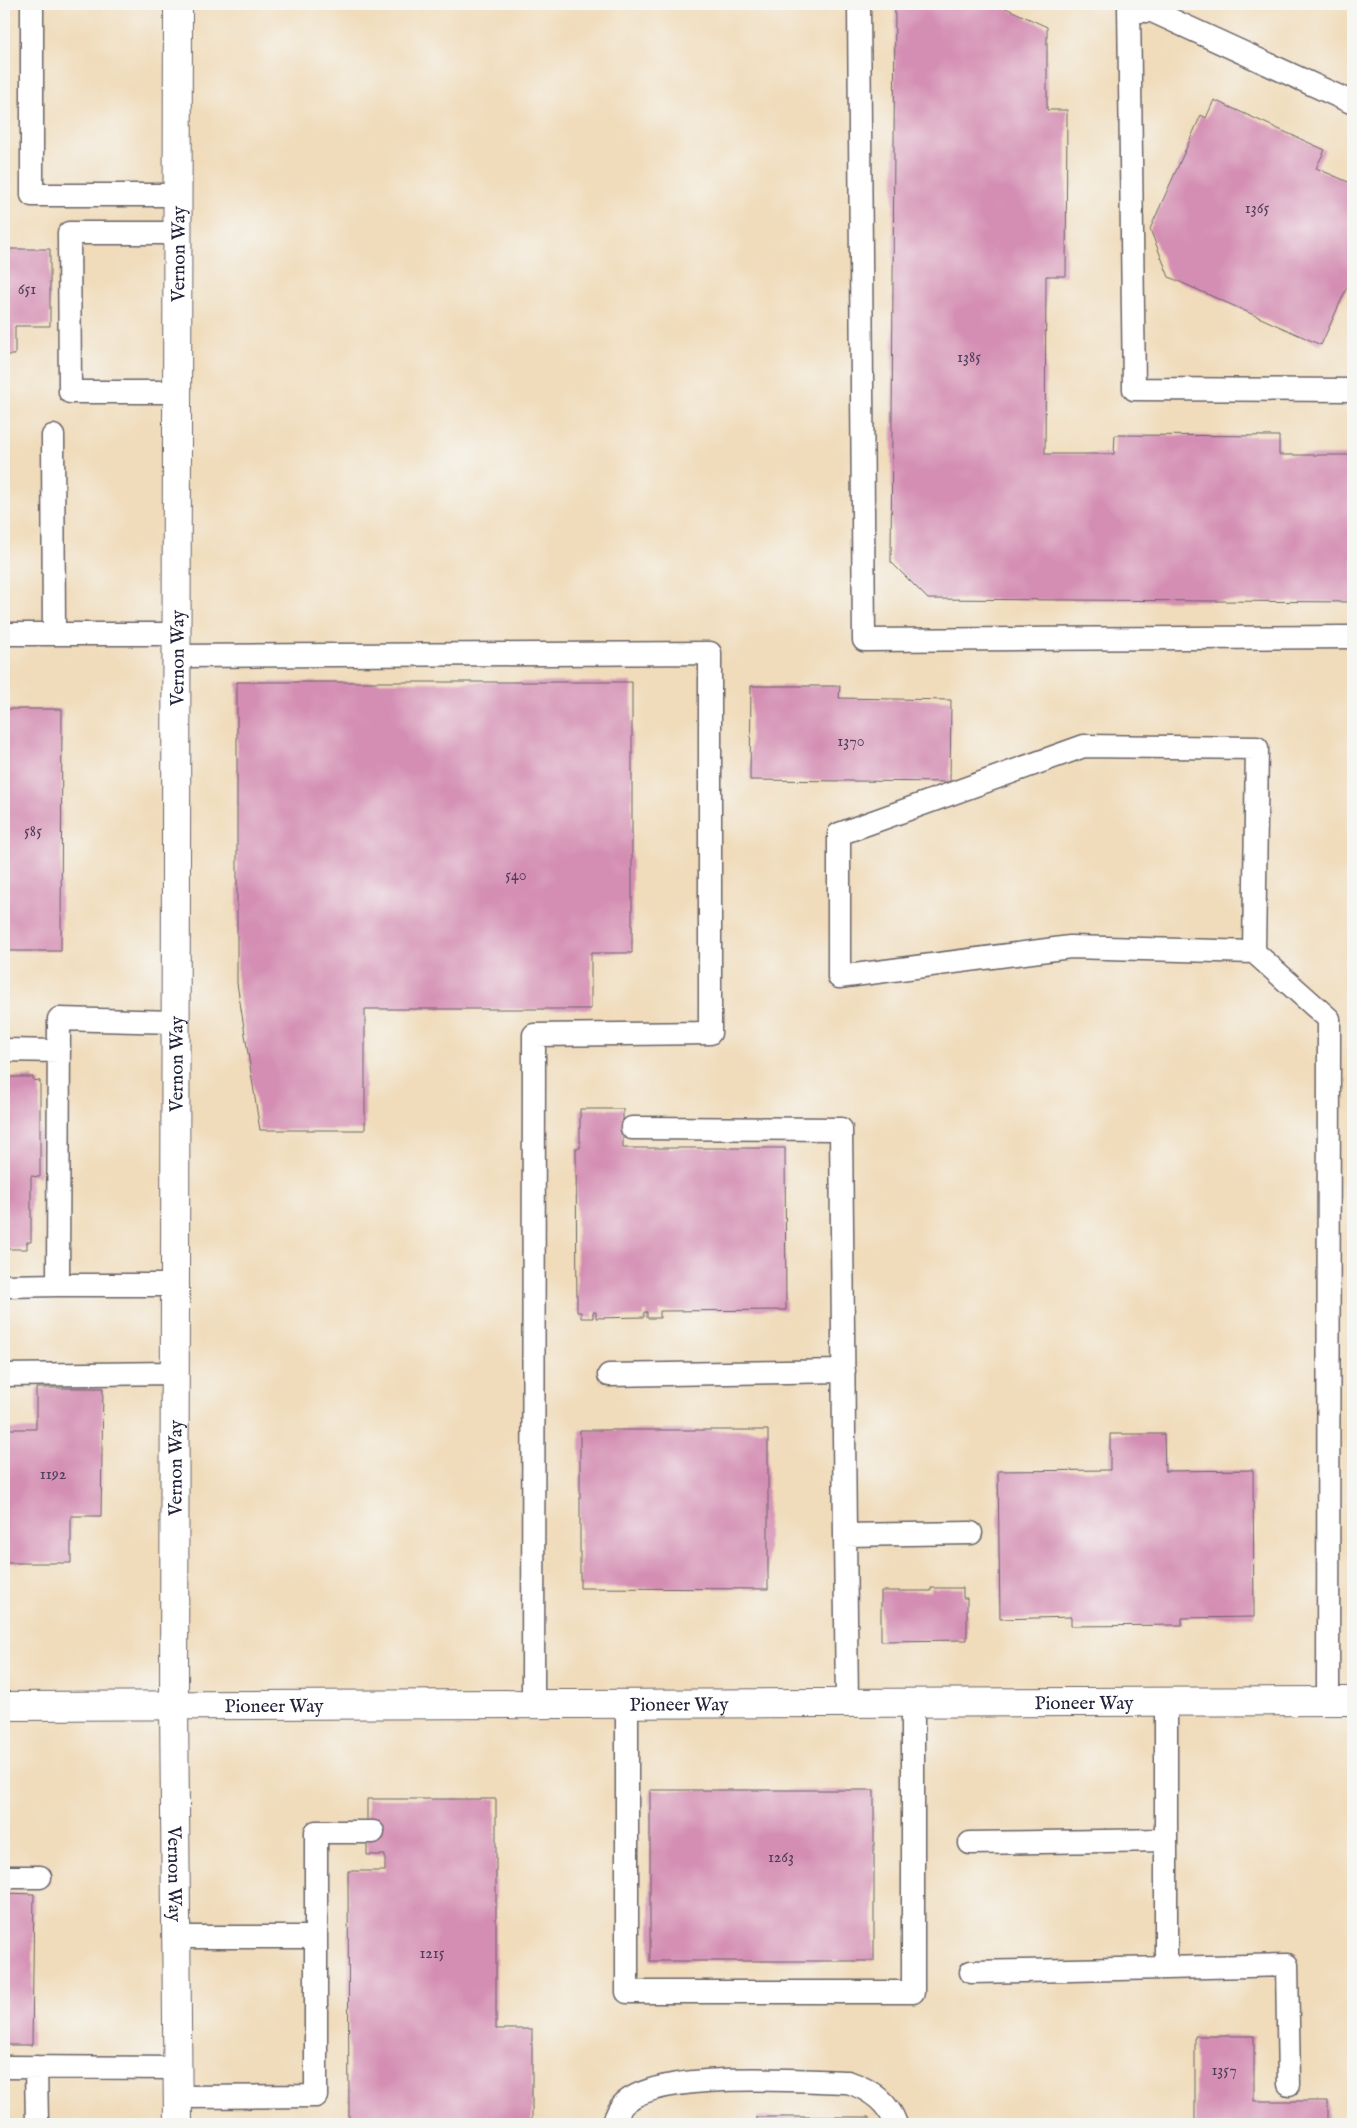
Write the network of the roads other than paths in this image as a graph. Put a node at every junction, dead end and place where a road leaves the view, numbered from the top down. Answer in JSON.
{"nodes":[{"id":1,"x":32,"y":4,"type":"edge"},
{"id":2,"x":178,"y":4,"type":"edge"},
{"id":3,"x":859,"y":4,"type":"edge"},
{"id":4,"x":1129,"y":7,"type":"edge"},
{"id":5,"x":1353,"y":103,"type":"edge"},
{"id":6,"x":177,"y":195,"type":"junction"},
{"id":7,"x":177,"y":233,"type":"junction"},
{"id":8,"x":1353,"y":390,"type":"edge"},
{"id":9,"x":177,"y":392,"type":"junction"},
{"id":10,"x":53,"y":436,"type":"dead end"},
{"id":11,"x":4,"y":634,"type":"edge"},
{"id":12,"x":54,"y":634,"type":"junction"},
{"id":13,"x":1353,"y":637,"type":"edge"},
{"id":14,"x":176,"y":645,"type":"junction"},
{"id":15,"x":1254,"y":952,"type":"junction"},
{"id":16,"x":175,"y":1022,"type":"junction"},
{"id":17,"x":4,"y":1050,"type":"edge"},
{"id":18,"x":59,"y":1050,"type":"junction"},
{"id":19,"x":632,"y":1128,"type":"dead end"},
{"id":20,"x":174,"y":1285,"type":"junction"},
{"id":21,"x":4,"y":1286,"type":"edge"},
{"id":22,"x":58,"y":1286,"type":"junction"},
{"id":23,"x":844,"y":1371,"type":"junction"},
{"id":24,"x":174,"y":1373,"type":"junction"},
{"id":25,"x":4,"y":1375,"type":"edge"},
{"id":26,"x":609,"y":1375,"type":"dead end"},
{"id":27,"x":971,"y":1533,"type":"dead end"},
{"id":28,"x":845,"y":1535,"type":"junction"},
{"id":29,"x":1340,"y":1701,"type":"edge"},
{"id":30,"x":1166,"y":1702,"type":"junction"},
{"id":31,"x":846,"y":1703,"type":"junction"},
{"id":32,"x":913,"y":1703,"type":"junction"},
{"id":33,"x":533,"y":1704,"type":"junction"},
{"id":34,"x":626,"y":1704,"type":"junction"},
{"id":35,"x":4,"y":1706,"type":"edge"},
{"id":36,"x":174,"y":1706,"type":"junction"},
{"id":37,"x":373,"y":1832,"type":"dead end"},
{"id":38,"x":1166,"y":1840,"type":"junction"},
{"id":39,"x":970,"y":1843,"type":"dead end"},
{"id":40,"x":4,"y":1877,"type":"edge"},
{"id":41,"x":40,"y":1877,"type":"dead end"},
{"id":42,"x":176,"y":1937,"type":"junction"},
{"id":43,"x":316,"y":1937,"type":"junction"},
{"id":44,"x":1166,"y":1968,"type":"junction"},
{"id":45,"x":971,"y":1972,"type":"dead end"},
{"id":46,"x":4,"y":2067,"type":"edge"},
{"id":47,"x":36,"y":2067,"type":"junction"},
{"id":48,"x":177,"y":2068,"type":"junction"},
{"id":49,"x":1289,"y":2084,"type":"dead end"},
{"id":50,"x":178,"y":2097,"type":"junction"},
{"id":51,"x":36,"y":2124,"type":"edge"},
{"id":52,"x":178,"y":2124,"type":"edge"},
{"id":53,"x":613,"y":2124,"type":"edge"},
{"id":54,"x":896,"y":2124,"type":"edge"}],
"edges":[{"from":1,"to":6,"type":"lane"},
{"from":2,"to":6,"type":"main road","name":"Vernon Way"},
{"from":3,"to":13,"type":"lane"},
{"from":4,"to":5,"type":"lane"},
{"from":4,"to":8,"type":"lane"},
{"from":6,"to":7,"type":"main road","name":"Vernon Way"},
{"from":7,"to":9,"type":"main road","name":"Vernon Way"},
{"from":7,"to":9,"type":"lane"},
{"from":9,"to":14,"type":"main road","name":"Vernon Way"},
{"from":10,"to":12,"type":"lane"},
{"from":11,"to":12,"type":"lane"},
{"from":12,"to":14,"type":"lane"},
{"from":14,"to":16,"type":"main road","name":"Vernon Way"},
{"from":14,"to":33,"type":"lane"},
{"from":15,"to":15,"type":"lane"},
{"from":15,"to":29,"type":"lane"},
{"from":16,"to":18,"type":"lane"},
{"from":16,"to":20,"type":"main road","name":"Vernon Way"},
{"from":17,"to":18,"type":"lane"},
{"from":18,"to":22,"type":"lane"},
{"from":19,"to":23,"type":"lane"},
{"from":20,"to":22,"type":"lane"},
{"from":20,"to":24,"type":"main road","name":"Vernon Way"},
{"from":21,"to":22,"type":"lane"},
{"from":23,"to":26,"type":"lane"},
{"from":23,"to":28,"type":"lane"},
{"from":24,"to":25,"type":"lane"},
{"from":24,"to":36,"type":"main road","name":"Vernon Way"},
{"from":27,"to":28,"type":"lane"},
{"from":28,"to":31,"type":"lane"},
{"from":29,"to":30,"type":"main road","name":"Pioneer Way"},
{"from":30,"to":32,"type":"main road","name":"Pioneer Way"},
{"from":30,"to":38,"type":"lane"},
{"from":31,"to":32,"type":"main road","name":"Pioneer Way"},
{"from":31,"to":34,"type":"main road","name":"Pioneer Way"},
{"from":32,"to":34,"type":"lane"},
{"from":33,"to":34,"type":"main road","name":"Pioneer Way"},
{"from":33,"to":36,"type":"main road","name":"Pioneer Way"},
{"from":35,"to":36,"type":"main road","name":"Pioneer Way"},
{"from":36,"to":42,"type":"main road","name":"Vernon Way"},
{"from":37,"to":43,"type":"lane"},
{"from":38,"to":39,"type":"lane"},
{"from":38,"to":44,"type":"lane"},
{"from":40,"to":41,"type":"lane"},
{"from":42,"to":43,"type":"lane"},
{"from":42,"to":48,"type":"main road","name":"Vernon Way"},
{"from":43,"to":50,"type":"lane"},
{"from":44,"to":45,"type":"lane"},
{"from":44,"to":49,"type":"lane"},
{"from":46,"to":47,"type":"lane"},
{"from":47,"to":48,"type":"lane"},
{"from":47,"to":51,"type":"lane"},
{"from":48,"to":50,"type":"main road","name":"Vernon Way"},
{"from":50,"to":52,"type":"main road","name":"Vernon Way"},
{"from":53,"to":54,"type":"lane"}]}
